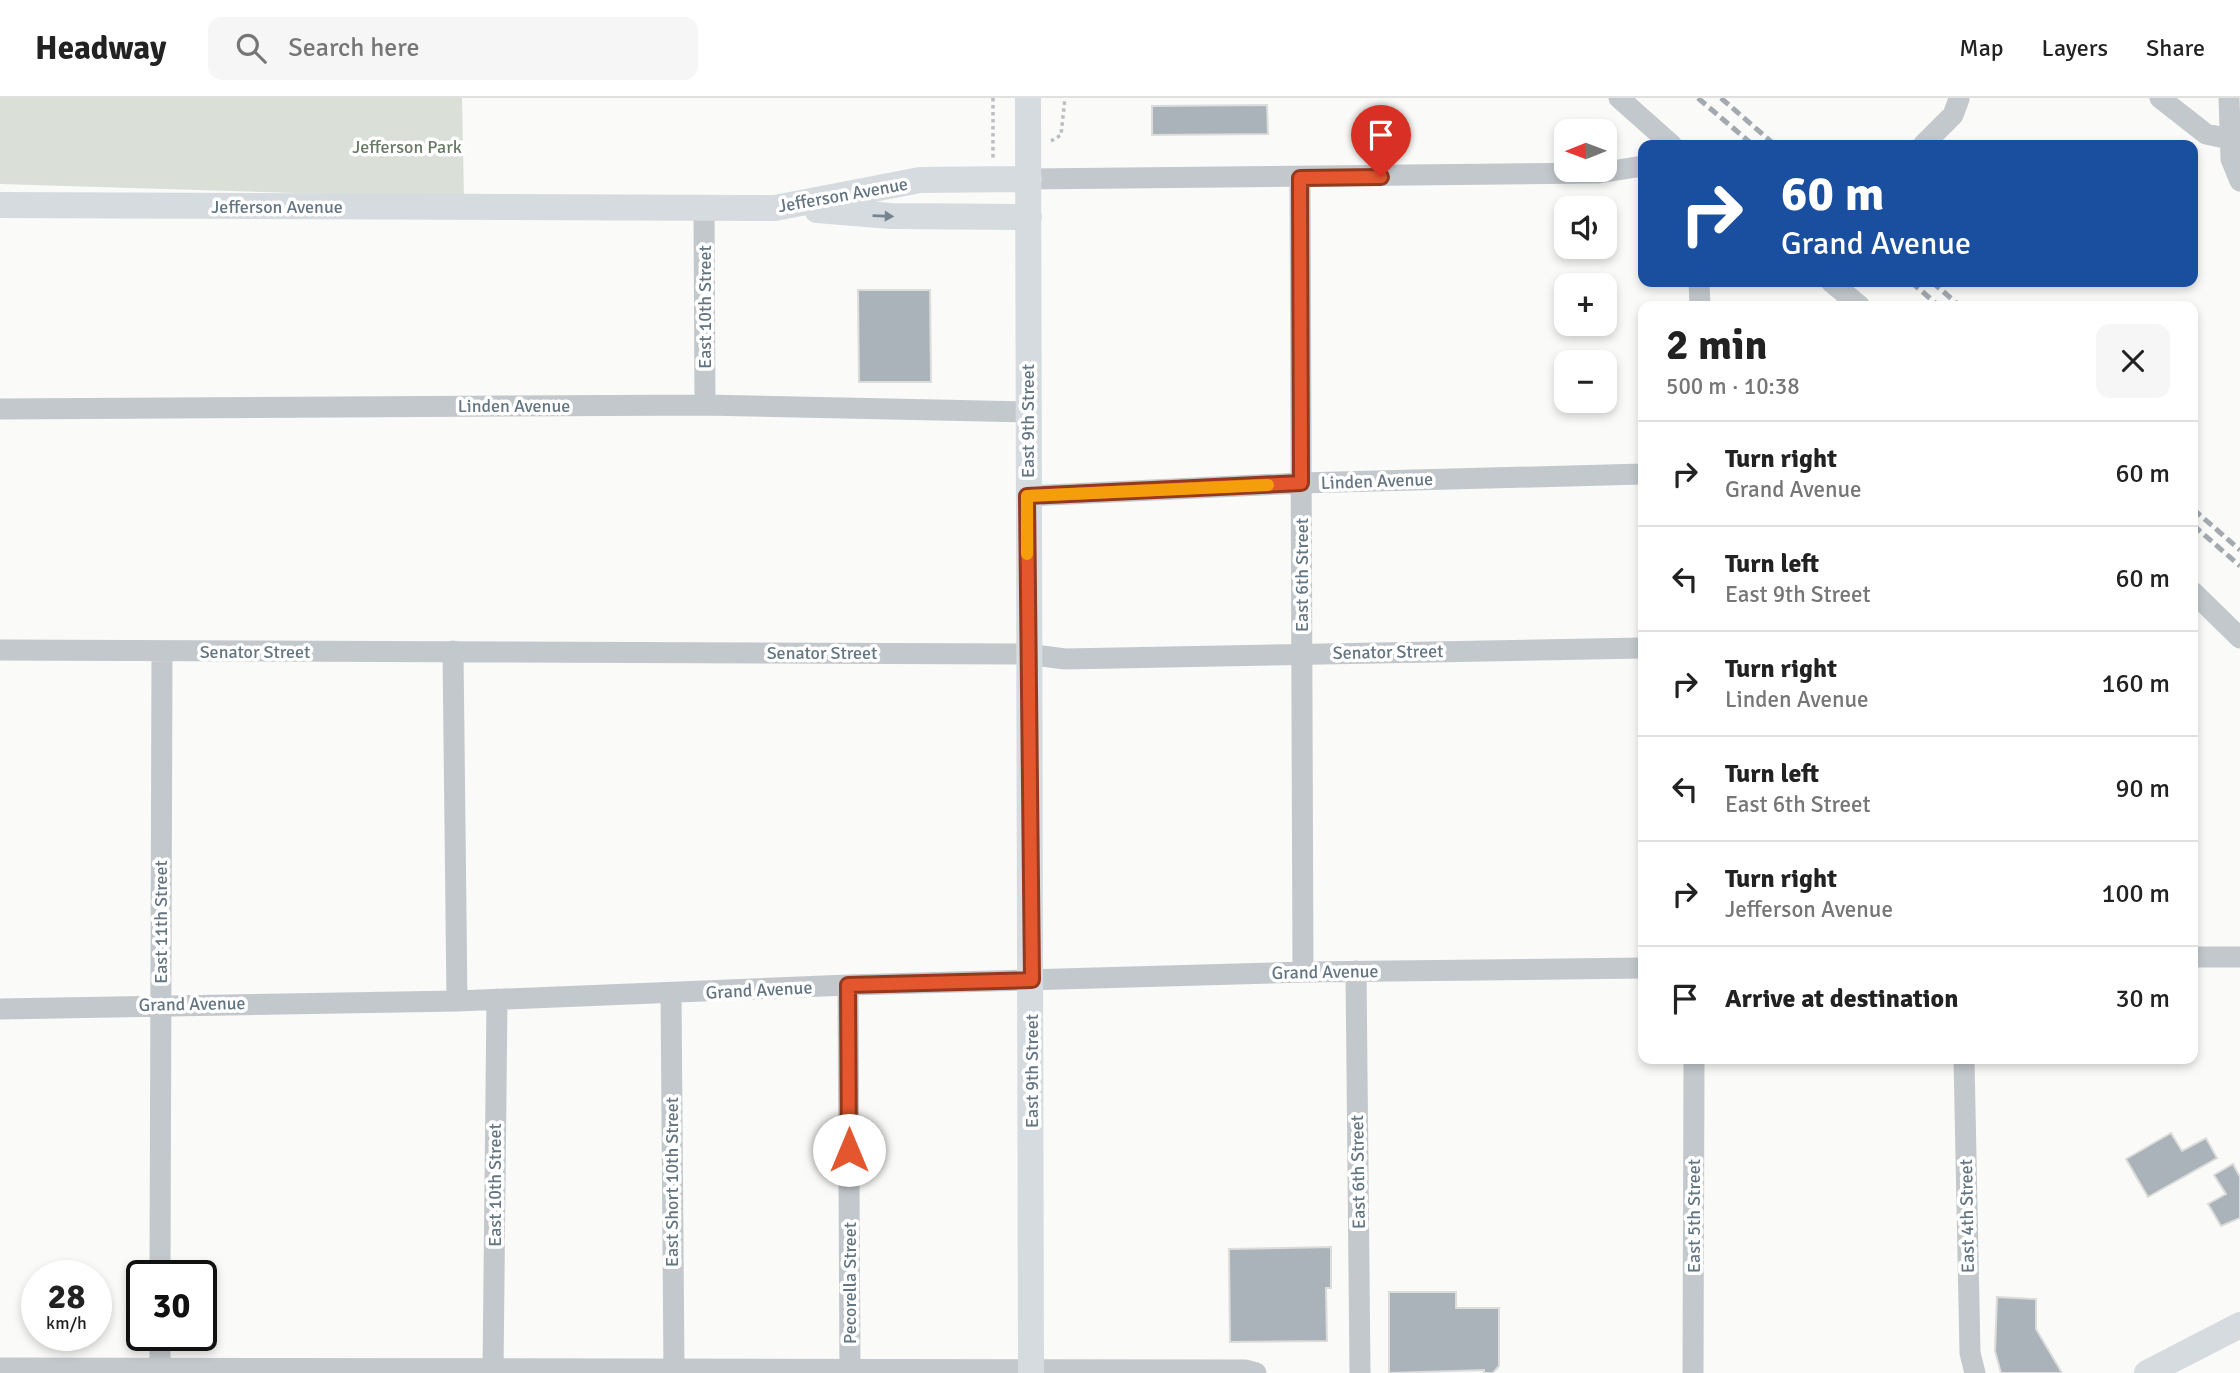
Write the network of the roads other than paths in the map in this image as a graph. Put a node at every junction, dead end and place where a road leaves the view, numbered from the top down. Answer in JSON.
{"nodes":[{"id":1,"x":1028,"y":98,"type":"edge"},
{"id":2,"x":1619,"y":98,"type":"edge"},
{"id":3,"x":1942,"y":98,"type":"edge"},
{"id":4,"x":1972,"y":98,"type":"edge"},
{"id":5,"x":2160,"y":98,"type":"edge"},
{"id":6,"x":2229,"y":98,"type":"edge"},
{"id":7,"x":1959,"y":99,"type":"edge"},
{"id":8,"x":2230,"y":139,"type":"junction"},
{"id":9,"x":1666,"y":140,"type":"edge"},
{"id":10,"x":1928,"y":140,"type":"edge"},
{"id":11,"x":1638,"y":167,"type":"edge"},
{"id":12,"x":1300,"y":178,"type":"junction"},
{"id":13,"x":1029,"y":179,"type":"junction"},
{"id":14,"x":2240,"y":181,"type":"edge"},
{"id":15,"x":2,"y":205,"type":"edge"},
{"id":16,"x":790,"y":207,"type":"junction"},
{"id":17,"x":704,"y":209,"type":"junction"},
{"id":18,"x":1029,"y":217,"type":"junction"},
{"id":19,"x":1837,"y":287,"type":"edge"},
{"id":20,"x":1854,"y":301,"type":"edge"},
{"id":21,"x":705,"y":405,"type":"junction"},
{"id":22,"x":0,"y":409,"type":"edge"},
{"id":23,"x":1028,"y":412,"type":"junction"},
{"id":24,"x":1638,"y":474,"type":"edge"},
{"id":25,"x":1301,"y":483,"type":"junction"},
{"id":26,"x":1027,"y":496,"type":"junction"},
{"id":27,"x":2198,"y":606,"type":"edge"},
{"id":28,"x":2240,"y":638,"type":"edge"},
{"id":29,"x":1638,"y":648,"type":"edge"},
{"id":30,"x":0,"y":650,"type":"edge"},
{"id":31,"x":453,"y":651,"type":"junction"},
{"id":32,"x":162,"y":652,"type":"junction"},
{"id":33,"x":1027,"y":653,"type":"junction"},
{"id":34,"x":1302,"y":654,"type":"junction"},
{"id":35,"x":2198,"y":957,"type":"edge"},
{"id":36,"x":2240,"y":957,"type":"edge"},
{"id":37,"x":1638,"y":968,"type":"edge"},
{"id":38,"x":1356,"y":971,"type":"junction"},
{"id":39,"x":1303,"y":972,"type":"junction"},
{"id":40,"x":1032,"y":980,"type":"junction"},
{"id":41,"x":848,"y":985,"type":"junction"},
{"id":42,"x":671,"y":994,"type":"junction"},
{"id":43,"x":496,"y":999,"type":"junction"},
{"id":44,"x":457,"y":1001,"type":"junction"},
{"id":45,"x":160,"y":1005,"type":"junction"},
{"id":46,"x":0,"y":1009,"type":"edge"},
{"id":47,"x":1694,"y":1064,"type":"edge"},
{"id":48,"x":1964,"y":1064,"type":"edge"},
{"id":49,"x":160,"y":1260,"type":"edge"},
{"id":50,"x":2240,"y":1325,"type":"edge"},
{"id":51,"x":154,"y":1351,"type":"edge"},
{"id":52,"x":0,"y":1368,"type":"edge"},
{"id":53,"x":147,"y":1371,"type":"edge"},
{"id":54,"x":436,"y":1371,"type":"edge"},
{"id":55,"x":494,"y":1371,"type":"junction"},
{"id":56,"x":674,"y":1371,"type":"junction"},
{"id":57,"x":850,"y":1371,"type":"junction"},
{"id":58,"x":1031,"y":1371,"type":"edge"},
{"id":59,"x":1255,"y":1373,"type":"edge"},
{"id":60,"x":1360,"y":1373,"type":"edge"},
{"id":61,"x":1693,"y":1373,"type":"edge"},
{"id":62,"x":1975,"y":1373,"type":"edge"},
{"id":63,"x":2147,"y":1373,"type":"edge"}],
"edges":[{"from":1,"to":13,"type":"main road","name":"East 9th Street"},
{"from":2,"to":9,"type":"street"},
{"from":3,"to":7,"type":"street"},
{"from":4,"to":7,"type":"street"},
{"from":5,"to":8,"type":"street"},
{"from":6,"to":8,"type":"street"},
{"from":7,"to":10,"type":"street"},
{"from":8,"to":14,"type":"street"},
{"from":11,"to":12,"type":"street","name":"Jefferson Avenue"},
{"from":12,"to":13,"type":"street","name":"Jefferson Avenue"},
{"from":12,"to":25,"type":"street","name":"East 6th Street"},
{"from":13,"to":16,"type":"main road","name":"Jefferson Avenue"},
{"from":13,"to":18,"type":"main road","name":"East 9th Street"},
{"from":15,"to":17,"type":"main road","name":"Jefferson Avenue"},
{"from":16,"to":17,"type":"main road","name":"Jefferson Avenue"},
{"from":16,"to":18,"type":"main road","one_way":true},
{"from":17,"to":21,"type":"street","name":"East 10th Street"},
{"from":18,"to":23,"type":"main road","name":"East 9th Street"},
{"from":19,"to":20,"type":"street"},
{"from":21,"to":22,"type":"street","name":"Linden Avenue"},
{"from":21,"to":23,"type":"street","name":"Linden Avenue"},
{"from":23,"to":26,"type":"main road","name":"East 9th Street"},
{"from":24,"to":25,"type":"street","name":"Linden Avenue"},
{"from":25,"to":26,"type":"street","name":"Linden Avenue"},
{"from":25,"to":34,"type":"street","name":"East 6th Street"},
{"from":26,"to":33,"type":"main road","name":"East 9th Street"},
{"from":27,"to":28,"type":"street"},
{"from":29,"to":34,"type":"street","name":"Senator Street"},
{"from":30,"to":32,"type":"street","name":"Senator Street"},
{"from":31,"to":32,"type":"street","name":"Senator Street"},
{"from":31,"to":33,"type":"street","name":"Senator Street"},
{"from":31,"to":44,"type":"street"},
{"from":32,"to":45,"type":"street","name":"East 11th Street"},
{"from":33,"to":34,"type":"street","name":"Senator Street"},
{"from":33,"to":40,"type":"main road","name":"East 9th Street"},
{"from":34,"to":39,"type":"street","name":"East 6th Street"},
{"from":35,"to":36,"type":"street"},
{"from":37,"to":38,"type":"street","name":"Grand Avenue"},
{"from":38,"to":39,"type":"street","name":"Grand Avenue"},
{"from":38,"to":60,"type":"street","name":"East 6th Street"},
{"from":39,"to":40,"type":"street","name":"Grand Avenue"},
{"from":40,"to":41,"type":"street","name":"Grand Avenue"},
{"from":40,"to":58,"type":"main road","name":"East 9th Street"},
{"from":41,"to":42,"type":"street","name":"Grand Avenue"},
{"from":41,"to":57,"type":"street","name":"Pecorella Street"},
{"from":42,"to":43,"type":"street","name":"Grand Avenue"},
{"from":42,"to":56,"type":"street","name":"East Short 10th Street"},
{"from":43,"to":44,"type":"street","name":"Grand Avenue"},
{"from":43,"to":55,"type":"street","name":"East 10th Street"},
{"from":44,"to":45,"type":"street","name":"Grand Avenue"},
{"from":45,"to":46,"type":"street","name":"Grand Avenue"},
{"from":45,"to":49,"type":"street","name":"East 11th Street"},
{"from":47,"to":61,"type":"street","name":"East 5th Street"},
{"from":48,"to":62,"type":"street","name":"East 4th Street"},
{"from":50,"to":63,"type":"main road"},
{"from":51,"to":53,"type":"street"},
{"from":52,"to":53,"type":"street"},
{"from":53,"to":54,"type":"street"},
{"from":54,"to":55,"type":"street"},
{"from":55,"to":56,"type":"street"},
{"from":56,"to":57,"type":"street"},
{"from":57,"to":58,"type":"street"},
{"from":58,"to":59,"type":"street"}]}
